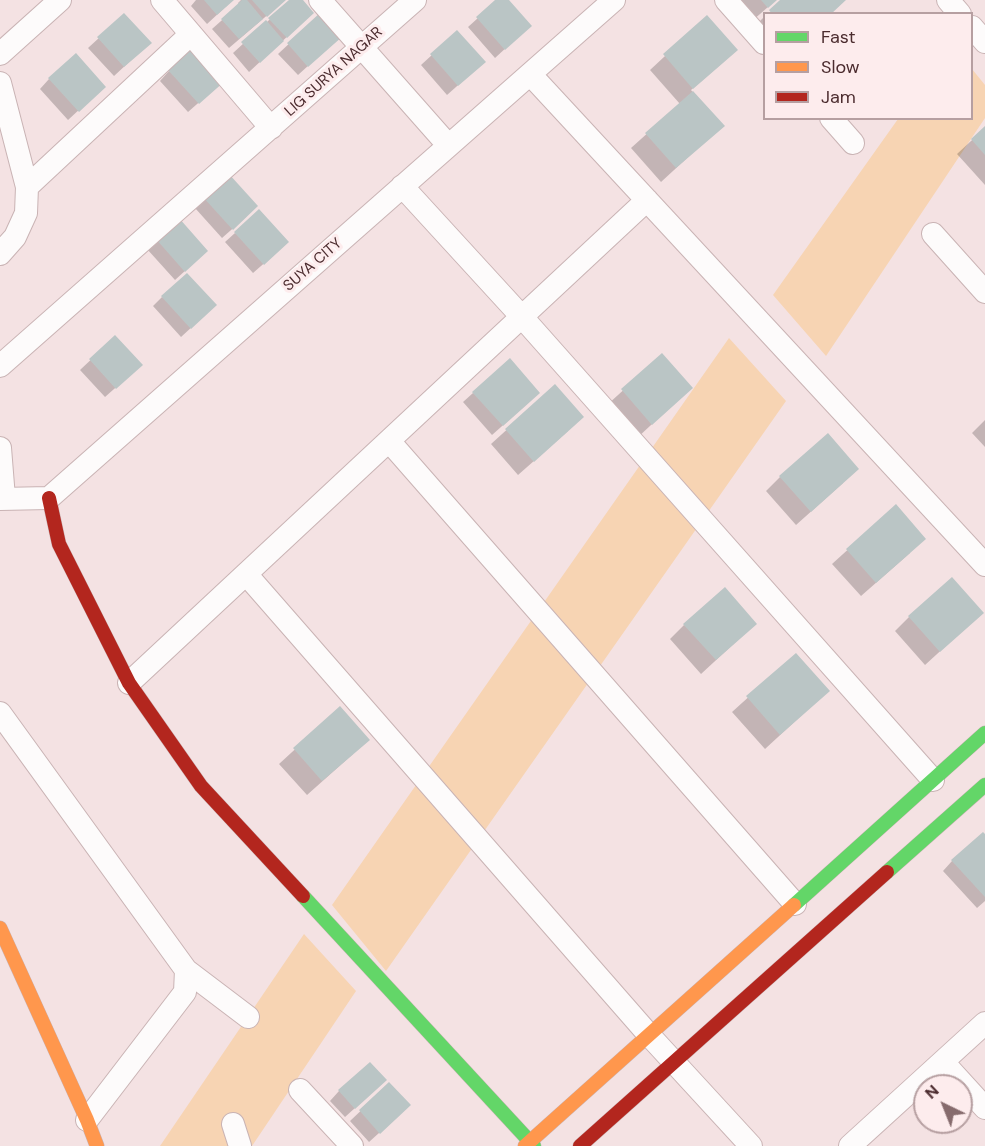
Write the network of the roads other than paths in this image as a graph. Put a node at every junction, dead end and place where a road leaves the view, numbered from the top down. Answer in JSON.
{"nodes":[{"id":1,"x":60,"y":0,"type":"edge"},
{"id":2,"x":162,"y":0,"type":"edge"},
{"id":3,"x":321,"y":0,"type":"edge"},
{"id":4,"x":415,"y":0,"type":"edge"},
{"id":5,"x":614,"y":0,"type":"edge"},
{"id":6,"x":726,"y":0,"type":"edge"},
{"id":7,"x":948,"y":0,"type":"edge"},
{"id":8,"x":958,"y":12,"type":"edge"},
{"id":9,"x":973,"y":28,"type":"edge"},
{"id":10,"x":191,"y":34,"type":"junction"},
{"id":11,"x":763,"y":41,"type":"edge"},
{"id":12,"x":985,"y":42,"type":"edge"},
{"id":13,"x":362,"y":47,"type":"junction"},
{"id":14,"x":0,"y":54,"type":"edge"},
{"id":15,"x":530,"y":74,"type":"junction"},
{"id":16,"x":0,"y":83,"type":"edge"},
{"id":17,"x":833,"y":120,"type":"edge"},
{"id":18,"x":271,"y":128,"type":"junction"},
{"id":19,"x":853,"y":143,"type":"dead end"},
{"id":20,"x":448,"y":145,"type":"junction"},
{"id":21,"x":402,"y":186,"type":"junction"},
{"id":22,"x":27,"y":187,"type":"junction"},
{"id":23,"x":647,"y":200,"type":"junction"},
{"id":24,"x":933,"y":234,"type":"dead end"},
{"id":25,"x":0,"y":254,"type":"edge"},
{"id":26,"x":985,"y":292,"type":"edge"},
{"id":27,"x":522,"y":317,"type":"junction"},
{"id":28,"x":0,"y":366,"type":"edge"},
{"id":29,"x":389,"y":441,"type":"junction"},
{"id":30,"x":0,"y":448,"type":"edge"},
{"id":31,"x":2,"y":498,"type":"edge"},
{"id":32,"x":49,"y":498,"type":"junction"},
{"id":33,"x":985,"y":565,"type":"edge"},
{"id":34,"x":246,"y":574,"type":"junction"},
{"id":35,"x":129,"y":683,"type":"junction"},
{"id":36,"x":0,"y":713,"type":"edge"},
{"id":37,"x":985,"y":733,"type":"edge"},
{"id":38,"x":933,"y":780,"type":"junction"},
{"id":39,"x":985,"y":785,"type":"edge"},
{"id":40,"x":795,"y":904,"type":"junction"},
{"id":41,"x":0,"y":928,"type":"edge"},
{"id":42,"x":186,"y":970,"type":"junction"},
{"id":43,"x":248,"y":1017,"type":"dead end"},
{"id":44,"x":985,"y":1023,"type":"edge"},
{"id":45,"x":649,"y":1035,"type":"junction"},
{"id":46,"x":674,"y":1061,"type":"junction"},
{"id":47,"x":943,"y":1062,"type":"junction"},
{"id":48,"x":300,"y":1090,"type":"dead end"},
{"id":49,"x":985,"y":1108,"type":"edge"},
{"id":50,"x":87,"y":1120,"type":"junction"},
{"id":51,"x":233,"y":1124,"type":"dead end"},
{"id":52,"x":529,"y":1145,"type":"edge"},
{"id":53,"x":97,"y":1146,"type":"edge"},
{"id":54,"x":240,"y":1146,"type":"edge"},
{"id":55,"x":352,"y":1146,"type":"edge"},
{"id":56,"x":580,"y":1146,"type":"edge"},
{"id":57,"x":751,"y":1146,"type":"edge"},
{"id":58,"x":850,"y":1146,"type":"edge"}],
"edges":[{"from":1,"to":14,"type":"street"},
{"from":2,"to":10,"type":"street","name":"LIG SURYA NAGAR"},
{"from":3,"to":13,"type":"street"},
{"from":4,"to":13,"type":"street","name":"LIG SURYA NAGAR"},
{"from":5,"to":15,"type":"street","name":"SUYA CITY"},
{"from":6,"to":11,"type":"street"},
{"from":7,"to":8,"type":"street"},
{"from":9,"to":12,"type":"street"},
{"from":10,"to":18,"type":"street","name":"LIG SURYA NAGAR"},
{"from":10,"to":22,"type":"street"},
{"from":13,"to":18,"type":"street","name":"LIG SURYA NAGAR"},
{"from":13,"to":20,"type":"street"},
{"from":15,"to":20,"type":"street","name":"SUYA CITY"},
{"from":15,"to":23,"type":"street"},
{"from":16,"to":22,"type":"street"},
{"from":17,"to":19,"type":"street"},
{"from":18,"to":28,"type":"street"},
{"from":20,"to":21,"type":"street","name":"SUYA CITY"},
{"from":21,"to":27,"type":"street"},
{"from":21,"to":32,"type":"street","name":"SUYA CITY"},
{"from":22,"to":25,"type":"street"},
{"from":23,"to":27,"type":"street"},
{"from":23,"to":33,"type":"street"},
{"from":24,"to":26,"type":"street"},
{"from":27,"to":29,"type":"street"},
{"from":27,"to":38,"type":"street"},
{"from":29,"to":34,"type":"street"},
{"from":29,"to":40,"type":"street"},
{"from":30,"to":31,"type":"street"},
{"from":31,"to":32,"type":"street"},
{"from":32,"to":35,"type":"street"},
{"from":34,"to":35,"type":"street"},
{"from":34,"to":45,"type":"street"},
{"from":35,"to":52,"type":"street"},
{"from":36,"to":42,"type":"street"},
{"from":37,"to":38,"type":"street"},
{"from":38,"to":40,"type":"street"},
{"from":39,"to":46,"type":"street"},
{"from":40,"to":45,"type":"street"},
{"from":41,"to":50,"type":"street"},
{"from":42,"to":43,"type":"street"},
{"from":42,"to":50,"type":"street"},
{"from":44,"to":47,"type":"street"},
{"from":45,"to":46,"type":"street"},
{"from":45,"to":52,"type":"street"},
{"from":46,"to":56,"type":"street"},
{"from":46,"to":57,"type":"street"},
{"from":47,"to":49,"type":"street"},
{"from":47,"to":58,"type":"street"},
{"from":48,"to":55,"type":"street"},
{"from":50,"to":53,"type":"street"},
{"from":51,"to":54,"type":"street"}]}
